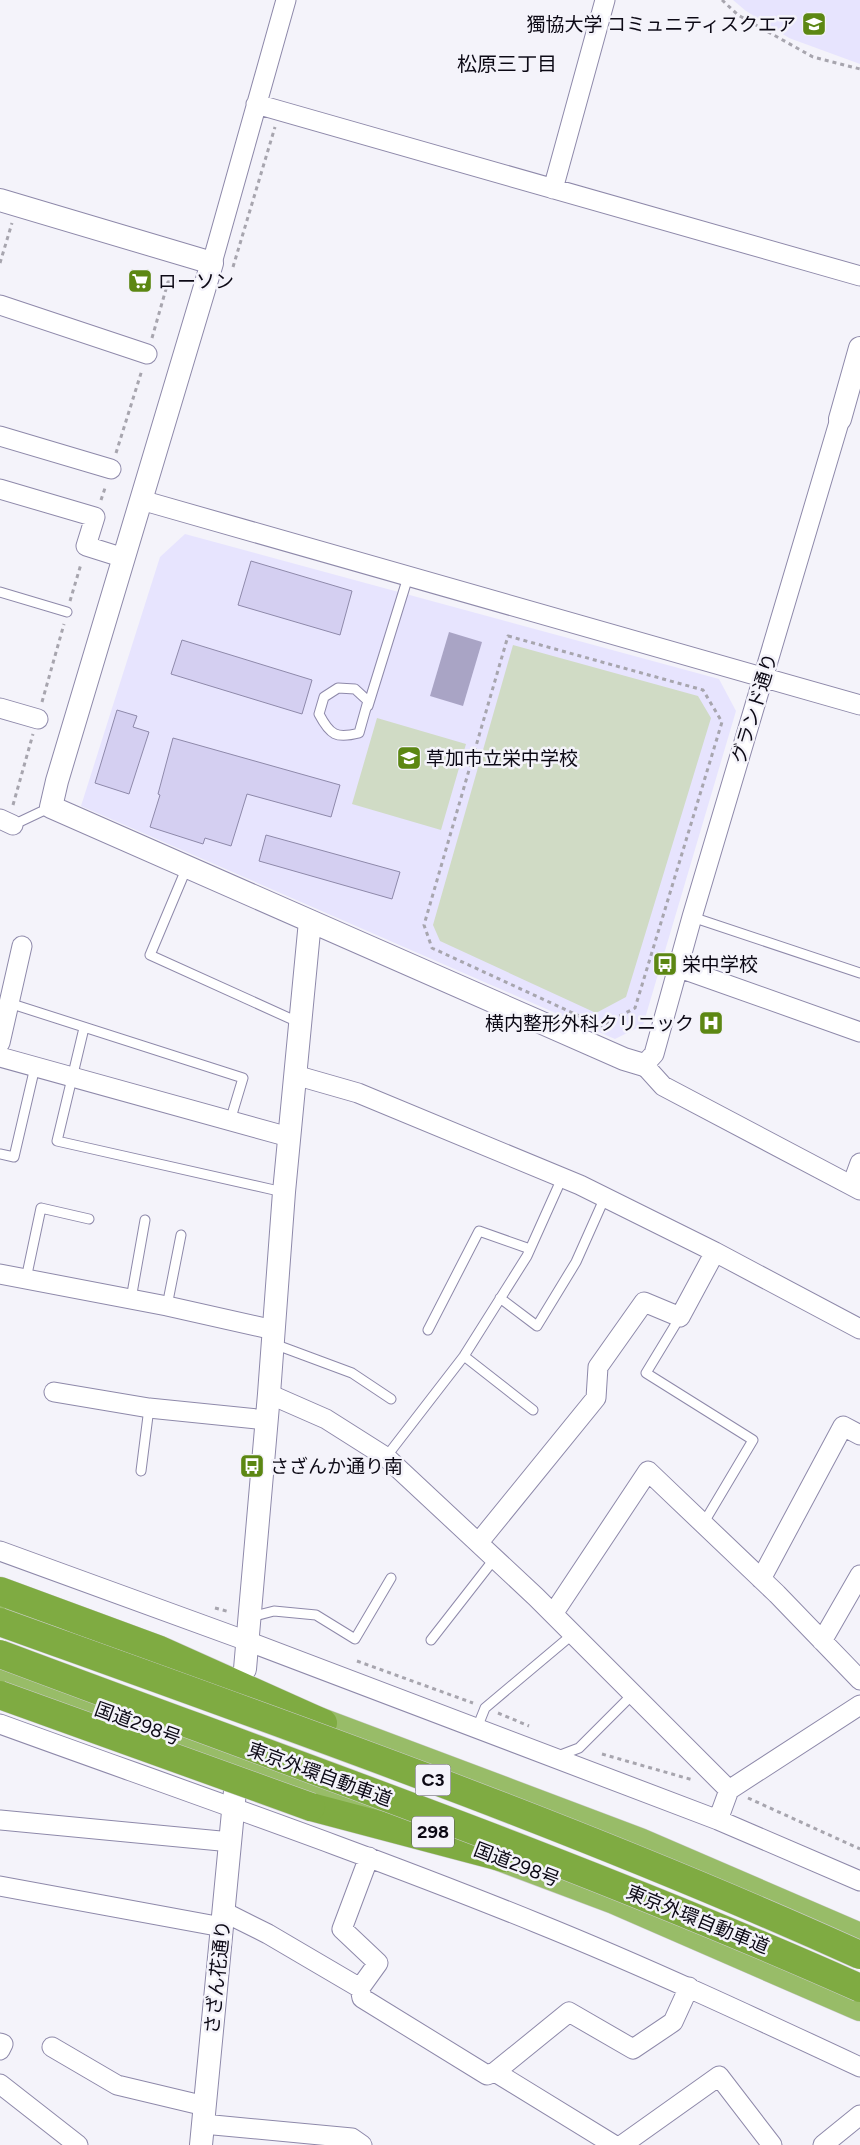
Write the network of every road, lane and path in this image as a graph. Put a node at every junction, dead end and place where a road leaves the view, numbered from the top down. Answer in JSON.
{"nodes":[{"id":1,"x":286,"y":0,"type":"edge"},
{"id":2,"x":605,"y":0,"type":"edge"},
{"id":3,"x":722,"y":0,"type":"edge"},
{"id":4,"x":860,"y":69,"type":"edge"},
{"id":5,"x":256,"y":104,"type":"junction"},
{"id":6,"x":553,"y":189,"type":"junction"},
{"id":7,"x":8,"y":203,"type":"edge"},
{"id":8,"x":212,"y":262,"type":"junction"},
{"id":9,"x":0,"y":263,"type":"edge"},
{"id":10,"x":860,"y":276,"type":"edge"},
{"id":11,"x":0,"y":305,"type":"edge"},
{"id":12,"x":860,"y":348,"type":"edge"},
{"id":13,"x":147,"y":354,"type":"dead end"},
{"id":14,"x":840,"y":419,"type":"joint"},
{"id":15,"x":0,"y":436,"type":"edge"},
{"id":16,"x":111,"y":469,"type":"dead end"},
{"id":17,"x":0,"y":489,"type":"edge"},
{"id":18,"x":141,"y":500,"type":"junction"},
{"id":19,"x":124,"y":558,"type":"junction"},
{"id":20,"x":408,"y":577,"type":"junction"},
{"id":21,"x":0,"y":592,"type":"edge"},
{"id":22,"x":67,"y":612,"type":"dead end"},
{"id":23,"x":508,"y":636,"type":"joint"},
{"id":24,"x":763,"y":678,"type":"junction"},
{"id":25,"x":860,"y":705,"type":"edge"},
{"id":26,"x":0,"y":708,"type":"edge"},
{"id":27,"x":364,"y":717,"type":"junction"},
{"id":28,"x":38,"y":719,"type":"dead end"},
{"id":29,"x":51,"y":807,"type":"junction"},
{"id":30,"x":4,"y":822,"type":"edge"},
{"id":31,"x":187,"y":867,"type":"junction"},
{"id":32,"x":692,"y":917,"type":"junction"},
{"id":33,"x":310,"y":922,"type":"junction"},
{"id":34,"x":22,"y":946,"type":"dead end"},
{"id":35,"x":677,"y":967,"type":"junction"},
{"id":36,"x":860,"y":974,"type":"edge"},
{"id":37,"x":9,"y":1003,"type":"junction"},
{"id":38,"x":301,"y":1023,"type":"junction"},
{"id":39,"x":84,"y":1028,"type":"junction"},
{"id":40,"x":860,"y":1032,"type":"edge"},
{"id":41,"x":0,"y":1043,"type":"edge"},
{"id":42,"x":0,"y":1057,"type":"edge"},
{"id":43,"x":644,"y":1065,"type":"junction"},
{"id":44,"x":35,"y":1067,"type":"junction"},
{"id":45,"x":295,"y":1075,"type":"junction"},
{"id":46,"x":71,"y":1077,"type":"junction"},
{"id":47,"x":230,"y":1121,"type":"junction"},
{"id":48,"x":289,"y":1137,"type":"junction"},
{"id":49,"x":0,"y":1154,"type":"edge"},
{"id":50,"x":860,"y":1162,"type":"edge"},
{"id":51,"x":562,"y":1178,"type":"junction"},
{"id":52,"x":856,"y":1187,"type":"edge"},
{"id":53,"x":284,"y":1192,"type":"junction"},
{"id":54,"x":605,"y":1197,"type":"junction"},
{"id":55,"x":89,"y":1219,"type":"dead end"},
{"id":56,"x":145,"y":1220,"type":"dead end"},
{"id":57,"x":182,"y":1235,"type":"dead end"},
{"id":58,"x":530,"y":1249,"type":"junction"},
{"id":59,"x":716,"y":1252,"type":"junction"},
{"id":60,"x":0,"y":1274,"type":"edge"},
{"id":61,"x":26,"y":1279,"type":"junction"},
{"id":62,"x":500,"y":1298,"type":"junction"},
{"id":63,"x":131,"y":1300,"type":"junction"},
{"id":64,"x":168,"y":1306,"type":"junction"},
{"id":65,"x":680,"y":1317,"type":"junction"},
{"id":66,"x":860,"y":1329,"type":"edge"},
{"id":67,"x":428,"y":1330,"type":"dead end"},
{"id":68,"x":274,"y":1337,"type":"junction"},
{"id":69,"x":464,"y":1356,"type":"junction"},
{"id":70,"x":54,"y":1392,"type":"dead end"},
{"id":71,"x":269,"y":1394,"type":"junction"},
{"id":72,"x":391,"y":1399,"type":"dead end"},
{"id":73,"x":148,"y":1408,"type":"junction"},
{"id":74,"x":533,"y":1410,"type":"dead end"},
{"id":75,"x":267,"y":1420,"type":"junction"},
{"id":76,"x":860,"y":1435,"type":"edge"},
{"id":77,"x":386,"y":1457,"type":"junction"},
{"id":78,"x":141,"y":1471,"type":"dead end"},
{"id":79,"x":703,"y":1524,"type":"junction"},
{"id":80,"x":479,"y":1542,"type":"junction"},
{"id":81,"x":0,"y":1551,"type":"edge"},
{"id":82,"x":495,"y":1558,"type":"junction"},
{"id":83,"x":860,"y":1575,"type":"edge"},
{"id":84,"x":391,"y":1578,"type":"dead end"},
{"id":85,"x":761,"y":1579,"type":"junction"},
{"id":86,"x":0,"y":1591,"type":"edge"},
{"id":87,"x":0,"y":1606,"type":"edge"},
{"id":88,"x":211,"y":1606,"type":"dead end"},
{"id":89,"x":553,"y":1614,"type":"junction"},
{"id":90,"x":249,"y":1618,"type":"junction"},
{"id":91,"x":0,"y":1622,"type":"edge"},
{"id":92,"x":573,"y":1634,"type":"junction"},
{"id":93,"x":431,"y":1640,"type":"dead end"},
{"id":94,"x":247,"y":1641,"type":"junction"},
{"id":95,"x":822,"y":1641,"type":"junction"},
{"id":96,"x":0,"y":1654,"type":"edge"},
{"id":97,"x":348,"y":1658,"type":"dead end"},
{"id":98,"x":245,"y":1670,"type":"dead end"},
{"id":99,"x":0,"y":1672,"type":"edge"},
{"id":100,"x":860,"y":1680,"type":"edge"},
{"id":101,"x":633,"y":1694,"type":"junction"},
{"id":102,"x":0,"y":1696,"type":"edge"},
{"id":103,"x":860,"y":1705,"type":"edge"},
{"id":104,"x":485,"y":1708,"type":"junction"},
{"id":105,"x":323,"y":1722,"type":"junction"},
{"id":106,"x":0,"y":1724,"type":"edge"},
{"id":107,"x":477,"y":1728,"type":"junction"},
{"id":108,"x":536,"y":1730,"type":"dead end"},
{"id":109,"x":579,"y":1748,"type":"junction"},
{"id":110,"x":553,"y":1758,"type":"junction"},
{"id":111,"x":729,"y":1790,"type":"junction"},
{"id":112,"x":234,"y":1800,"type":"junction"},
{"id":113,"x":0,"y":1820,"type":"edge"},
{"id":114,"x":718,"y":1820,"type":"junction"},
{"id":115,"x":231,"y":1842,"type":"junction"},
{"id":116,"x":640,"y":1842,"type":"junction"},
{"id":117,"x":860,"y":1849,"type":"edge"},
{"id":118,"x":369,"y":1857,"type":"junction"},
{"id":119,"x":504,"y":1858,"type":"junction"},
{"id":120,"x":860,"y":1881,"type":"edge"},
{"id":121,"x":0,"y":1886,"type":"edge"},
{"id":122,"x":614,"y":1900,"type":"junction"},
{"id":123,"x":223,"y":1919,"type":"junction"},
{"id":124,"x":860,"y":1925,"type":"edge"},
{"id":125,"x":860,"y":1937,"type":"edge"},
{"id":126,"x":860,"y":1955,"type":"edge"},
{"id":127,"x":688,"y":1987,"type":"junction"},
{"id":128,"x":360,"y":1988,"type":"junction"},
{"id":129,"x":860,"y":1988,"type":"edge"},
{"id":130,"x":860,"y":2007,"type":"edge"},
{"id":131,"x":860,"y":2020,"type":"edge"},
{"id":132,"x":0,"y":2043,"type":"edge"},
{"id":133,"x":52,"y":2048,"type":"dead end"},
{"id":134,"x":0,"y":2050,"type":"edge"},
{"id":135,"x":860,"y":2067,"type":"edge"},
{"id":136,"x":495,"y":2072,"type":"junction"},
{"id":137,"x":0,"y":2084,"type":"edge"},
{"id":138,"x":860,"y":2115,"type":"edge"},
{"id":139,"x":203,"y":2125,"type":"edge"},
{"id":140,"x":70,"y":2143,"type":"edge"},
{"id":141,"x":362,"y":2145,"type":"edge"},
{"id":142,"x":614,"y":2145,"type":"edge"},
{"id":143,"x":622,"y":2145,"type":"edge"},
{"id":144,"x":772,"y":2145,"type":"edge"},
{"id":145,"x":823,"y":2145,"type":"edge"}],
"edges":[{"from":1,"to":5,"type":"street"},
{"from":2,"to":6,"type":"street"},
{"from":3,"to":4,"type":"path"},
{"from":5,"to":6,"type":"street"},
{"from":5,"to":8,"type":"street"},
{"from":6,"to":10,"type":"street"},
{"from":7,"to":8,"type":"street"},
{"from":7,"to":9,"type":"path"},
{"from":8,"to":18,"type":"street"},
{"from":11,"to":13,"type":"street"},
{"from":12,"to":14,"type":"street","name":"グランド通り"},
{"from":14,"to":24,"type":"street","name":"グランド通り"},
{"from":15,"to":16,"type":"street"},
{"from":17,"to":19,"type":"street"},
{"from":18,"to":19,"type":"street"},
{"from":18,"to":20,"type":"street"},
{"from":19,"to":29,"type":"street"},
{"from":20,"to":24,"type":"street"},
{"from":20,"to":27,"type":"lane"},
{"from":21,"to":22,"type":"lane"},
{"from":23,"to":23,"type":"path"},
{"from":24,"to":25,"type":"street"},
{"from":24,"to":32,"type":"street","name":"グランド通り"},
{"from":26,"to":28,"type":"street"},
{"from":27,"to":27,"type":"lane"},
{"from":29,"to":30,"type":"lane"},
{"from":29,"to":31,"type":"street"},
{"from":31,"to":33,"type":"street"},
{"from":31,"to":38,"type":"lane"},
{"from":32,"to":35,"type":"street","name":"グランド通り"},
{"from":32,"to":36,"type":"lane"},
{"from":33,"to":38,"type":"street"},
{"from":33,"to":43,"type":"street"},
{"from":34,"to":37,"type":"street"},
{"from":35,"to":40,"type":"street"},
{"from":35,"to":43,"type":"street","name":"グランド通り"},
{"from":37,"to":39,"type":"lane"},
{"from":37,"to":41,"type":"street"},
{"from":38,"to":45,"type":"street"},
{"from":39,"to":46,"type":"lane"},
{"from":39,"to":47,"type":"lane"},
{"from":42,"to":44,"type":"street"},
{"from":43,"to":52,"type":"street"},
{"from":44,"to":46,"type":"street"},
{"from":44,"to":49,"type":"lane"},
{"from":45,"to":48,"type":"street"},
{"from":45,"to":51,"type":"street"},
{"from":46,"to":47,"type":"street"},
{"from":46,"to":53,"type":"lane"},
{"from":47,"to":48,"type":"street"},
{"from":48,"to":53,"type":"street"},
{"from":50,"to":52,"type":"street"},
{"from":51,"to":54,"type":"street"},
{"from":51,"to":58,"type":"lane"},
{"from":53,"to":68,"type":"street"},
{"from":54,"to":59,"type":"street"},
{"from":54,"to":62,"type":"lane"},
{"from":55,"to":61,"type":"lane"},
{"from":56,"to":63,"type":"lane"},
{"from":57,"to":64,"type":"lane"},
{"from":58,"to":62,"type":"lane"},
{"from":58,"to":67,"type":"lane"},
{"from":59,"to":65,"type":"street"},
{"from":59,"to":66,"type":"street"},
{"from":60,"to":61,"type":"street"},
{"from":61,"to":63,"type":"street"},
{"from":62,"to":69,"type":"lane"},
{"from":63,"to":64,"type":"street"},
{"from":64,"to":68,"type":"street"},
{"from":65,"to":79,"type":"lane"},
{"from":65,"to":80,"type":"street"},
{"from":68,"to":71,"type":"street"},
{"from":68,"to":72,"type":"lane"},
{"from":69,"to":74,"type":"lane"},
{"from":69,"to":77,"type":"lane"},
{"from":70,"to":73,"type":"street"},
{"from":71,"to":75,"type":"street"},
{"from":71,"to":77,"type":"street"},
{"from":73,"to":75,"type":"street"},
{"from":73,"to":78,"type":"lane"},
{"from":75,"to":90,"type":"street"},
{"from":76,"to":85,"type":"street"},
{"from":77,"to":80,"type":"street"},
{"from":79,"to":85,"type":"street"},
{"from":79,"to":89,"type":"street"},
{"from":80,"to":82,"type":"street"},
{"from":81,"to":94,"type":"street"},
{"from":82,"to":89,"type":"street"},
{"from":82,"to":93,"type":"lane"},
{"from":83,"to":95,"type":"street"},
{"from":84,"to":90,"type":"lane"},
{"from":85,"to":95,"type":"street"},
{"from":86,"to":105,"type":"highway"},
{"from":87,"to":105,"type":"highway"},
{"from":88,"to":90,"type":"path"},
{"from":89,"to":92,"type":"street"},
{"from":90,"to":94,"type":"street"},
{"from":91,"to":126,"type":"highway","name":"東京外環自動車道","number":"C3","bridge":true},
{"from":92,"to":101,"type":"street"},
{"from":92,"to":104,"type":"lane"},
{"from":94,"to":98,"type":"street"},
{"from":94,"to":107,"type":"street"},
{"from":95,"to":100,"type":"street"},
{"from":96,"to":129,"type":"highway","name":"東京外環自動車道","number":"C3","bridge":true},
{"from":97,"to":104,"type":"path"},
{"from":99,"to":119,"type":"highway","name":"国道298号","number":"298"},
{"from":101,"to":109,"type":"lane"},
{"from":101,"to":111,"type":"street"},
{"from":102,"to":119,"type":"highway","bridge":true},
{"from":103,"to":111,"type":"street"},
{"from":104,"to":107,"type":"lane"},
{"from":104,"to":108,"type":"path"},
{"from":105,"to":116,"type":"highway"},
{"from":106,"to":112,"type":"street"},
{"from":107,"to":110,"type":"street"},
{"from":109,"to":110,"type":"lane"},
{"from":109,"to":111,"type":"path"},
{"from":110,"to":114,"type":"street"},
{"from":111,"to":114,"type":"street"},
{"from":111,"to":117,"type":"path"},
{"from":112,"to":115,"type":"street","name":"さざん花通り"},
{"from":112,"to":118,"type":"street"},
{"from":113,"to":115,"type":"street"},
{"from":114,"to":120,"type":"street"},
{"from":115,"to":123,"type":"street","name":"さざん花通り"},
{"from":116,"to":124,"type":"highway"},
{"from":116,"to":125,"type":"highway"},
{"from":118,"to":127,"type":"street"},
{"from":118,"to":128,"type":"street"},
{"from":119,"to":122,"type":"highway","name":"国道298号","number":"298"},
{"from":121,"to":123,"type":"street"},
{"from":122,"to":130,"type":"highway","name":"国道298号","number":"298"},
{"from":122,"to":131,"type":"highway"},
{"from":123,"to":128,"type":"street"},
{"from":123,"to":139,"type":"street","name":"さざん花通り"},
{"from":127,"to":135,"type":"street"},
{"from":127,"to":136,"type":"street"},
{"from":128,"to":136,"type":"street"},
{"from":132,"to":134,"type":"street"},
{"from":133,"to":139,"type":"street"},
{"from":136,"to":142,"type":"street"},
{"from":137,"to":140,"type":"street"},
{"from":138,"to":145,"type":"street"},
{"from":139,"to":141,"type":"street"},
{"from":143,"to":144,"type":"street"}]}
